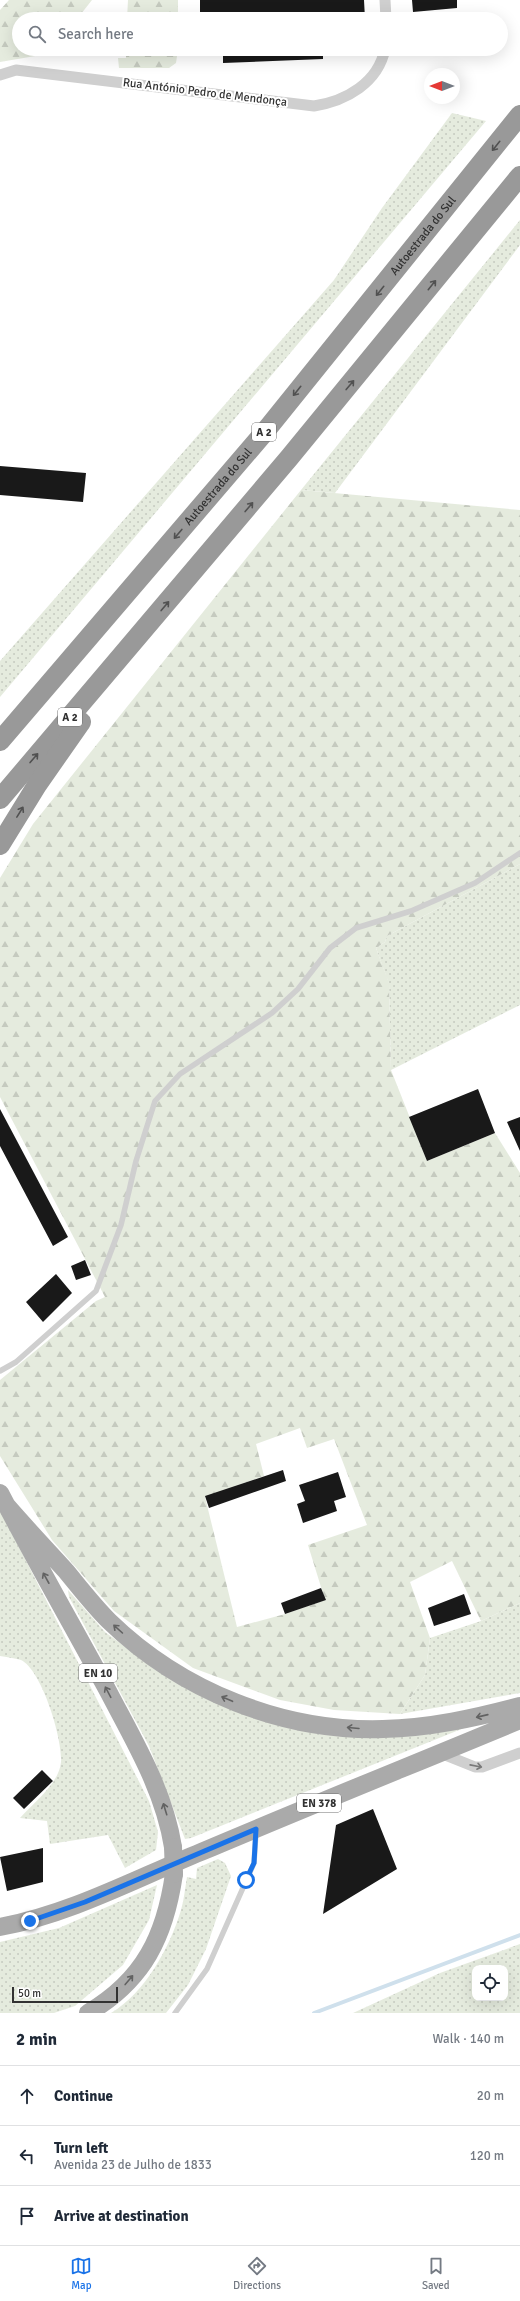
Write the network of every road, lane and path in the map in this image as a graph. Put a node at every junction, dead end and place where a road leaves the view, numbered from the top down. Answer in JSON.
{"nodes":[{"id":1,"x":385,"y":0,"type":"edge"},
{"id":2,"x":386,"y":12,"type":"edge"},
{"id":3,"x":382,"y":56,"type":"edge"},
{"id":4,"x":0,"y":75,"type":"edge"},
{"id":5,"x":520,"y":115,"type":"edge"},
{"id":6,"x":520,"y":176,"type":"edge"},
{"id":7,"x":140,"y":636,"type":"junction"},
{"id":8,"x":0,"y":741,"type":"edge"},
{"id":9,"x":0,"y":799,"type":"edge"},
{"id":10,"x":0,"y":846,"type":"edge"},
{"id":11,"x":520,"y":852,"type":"edge"},
{"id":12,"x":0,"y":1371,"type":"edge"},
{"id":13,"x":3,"y":1500,"type":"edge"},
{"id":14,"x":520,"y":1706,"type":"edge"},
{"id":15,"x":520,"y":1720,"type":"edge"},
{"id":16,"x":440,"y":1753,"type":"junction"},
{"id":17,"x":520,"y":1753,"type":"edge"},
{"id":18,"x":256,"y":1829,"type":"junction"},
{"id":19,"x":119,"y":1886,"type":"junction"},
{"id":20,"x":0,"y":1917,"type":"edge"},
{"id":21,"x":0,"y":1927,"type":"edge"},
{"id":22,"x":88,"y":2013,"type":"edge"},
{"id":23,"x":175,"y":2013,"type":"edge"}],
"edges":[{"from":1,"to":2,"type":"street"},
{"from":3,"to":4,"type":"street","name":"Rua António Pedro de Mendonça"},
{"from":5,"to":8,"type":"highway","name":"Autoestrada do Sul","number":"A 2","one_way":true},
{"from":7,"to":6,"type":"highway","number":"A 2","one_way":true},
{"from":9,"to":7,"type":"highway","number":"A 2","one_way":true},
{"from":10,"to":7,"type":"highway","one_way":true},
{"from":11,"to":12,"type":"lane"},
{"from":14,"to":13,"type":"main road","one_way":true},
{"from":22,"to":13,"type":"main road","number":"EN 10","one_way":true,"bridge":true},
{"from":15,"to":16,"type":"main road","number":"EN 378"},
{"from":16,"to":17,"type":"street","one_way":true},
{"from":16,"to":18,"type":"main road","number":"EN 378"},
{"from":18,"to":19,"type":"main road","number":"EN 378"},
{"from":18,"to":23,"type":"lane"},
{"from":19,"to":20,"type":"main road","number":"EN 378"},
{"from":19,"to":21,"type":"main road","number":"EN 378"}]}
